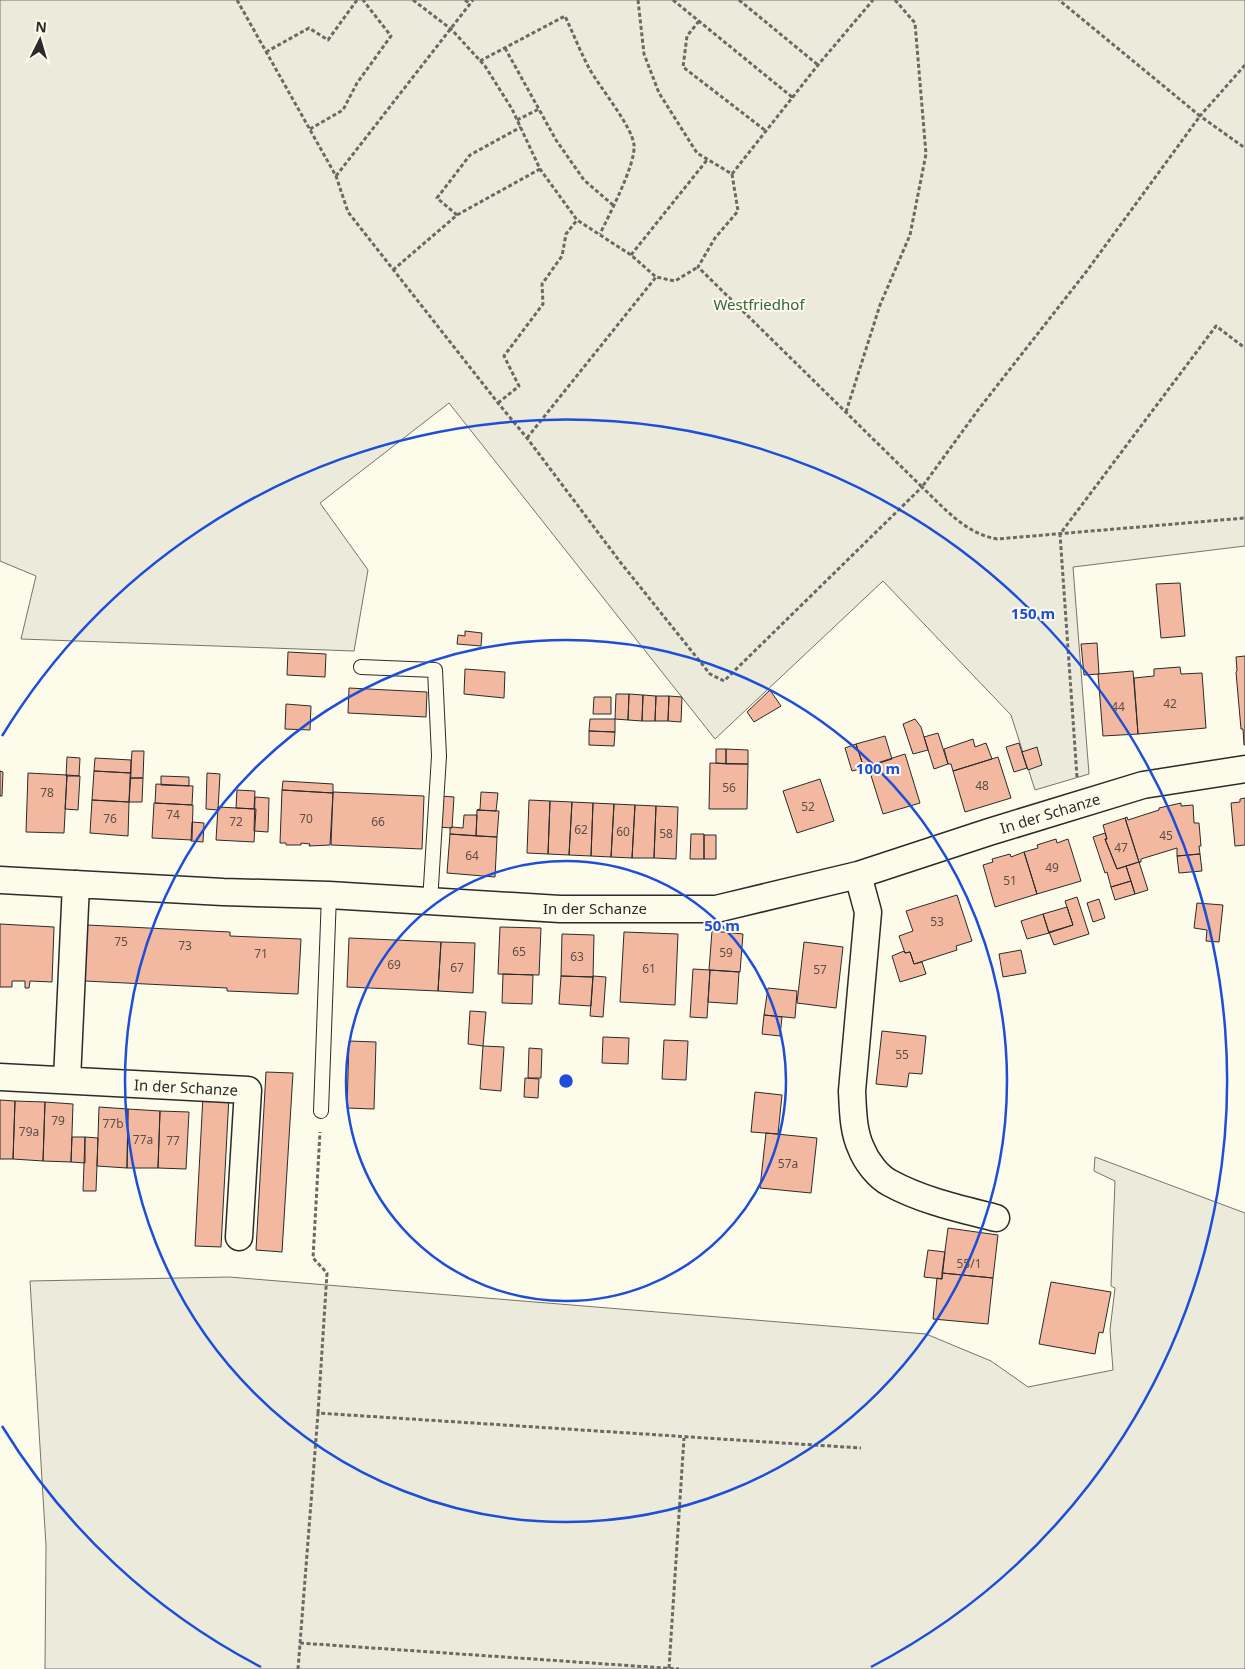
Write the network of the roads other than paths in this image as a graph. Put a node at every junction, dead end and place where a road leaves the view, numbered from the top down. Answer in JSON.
{"nodes":[{"id":1,"x":361,"y":666,"type":"dead end"},
{"id":2,"x":1245,"y":768,"type":"edge"},
{"id":3,"x":858,"y":875,"type":"junction"},
{"id":4,"x":0,"y":880,"type":"edge"},
{"id":5,"x":76,"y":884,"type":"junction"},
{"id":6,"x":329,"y":896,"type":"junction"},
{"id":7,"x":430,"y":902,"type":"junction"},
{"id":8,"x":0,"y":1077,"type":"edge"},
{"id":9,"x":67,"y":1080,"type":"junction"},
{"id":10,"x":321,"y":1111,"type":"road end"},
{"id":11,"x":996,"y":1218,"type":"dead end"},
{"id":12,"x":239,"y":1236,"type":"dead end"}],
"edges":[{"from":1,"to":7,"type":"lane"},
{"from":2,"to":3,"type":"street","name":"In der Schanze"},
{"from":3,"to":7,"type":"street","name":"In der Schanze"},
{"from":3,"to":11,"type":"street"},
{"from":4,"to":5,"type":"street","name":"In der Schanze"},
{"from":5,"to":6,"type":"street","name":"In der Schanze"},
{"from":5,"to":9,"type":"street"},
{"from":6,"to":7,"type":"street","name":"In der Schanze"},
{"from":6,"to":10,"type":"lane"},
{"from":8,"to":9,"type":"street","name":"In der Schanze"},
{"from":9,"to":12,"type":"street","name":"In der Schanze"}]}
